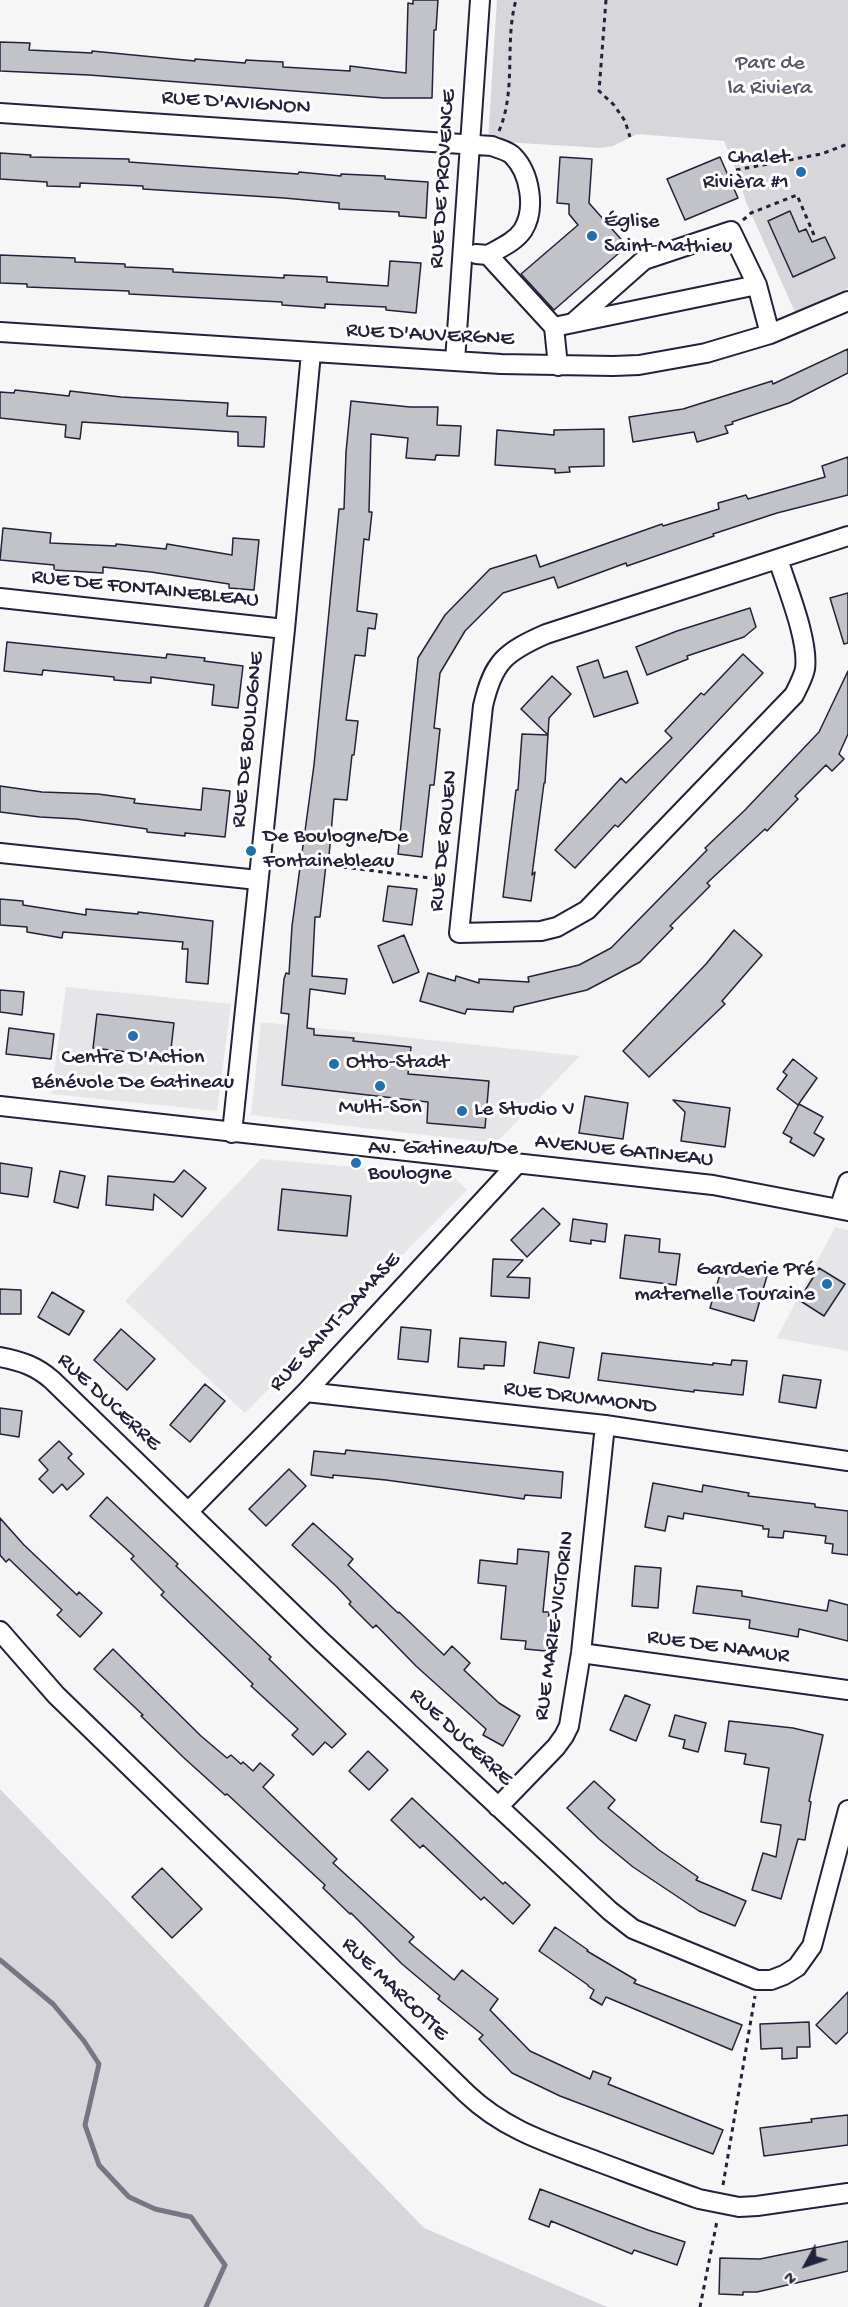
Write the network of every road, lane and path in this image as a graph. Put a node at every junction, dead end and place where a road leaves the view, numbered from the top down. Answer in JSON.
{"nodes":[{"id":1,"x":480,"y":0,"type":"edge"},
{"id":2,"x":516,"y":0,"type":"edge"},
{"id":3,"x":606,"y":0,"type":"edge"},
{"id":4,"x":0,"y":113,"type":"edge"},
{"id":5,"x":630,"y":137,"type":"dead end"},
{"id":6,"x":470,"y":144,"type":"junction"},
{"id":7,"x":848,"y":144,"type":"edge"},
{"id":8,"x":492,"y":146,"type":"junction"},
{"id":9,"x":736,"y":170,"type":"dead end"},
{"id":10,"x":731,"y":231,"type":"junction"},
{"id":11,"x":814,"y":235,"type":"dead end"},
{"id":12,"x":464,"y":253,"type":"junction"},
{"id":13,"x":489,"y":255,"type":"junction"},
{"id":14,"x":757,"y":285,"type":"junction"},
{"id":15,"x":848,"y":301,"type":"edge"},
{"id":16,"x":574,"y":322,"type":"junction"},
{"id":17,"x":554,"y":327,"type":"junction"},
{"id":18,"x":0,"y":332,"type":"edge"},
{"id":19,"x":770,"y":334,"type":"junction"},
{"id":20,"x":311,"y":353,"type":"junction"},
{"id":21,"x":455,"y":361,"type":"junction"},
{"id":22,"x":558,"y":366,"type":"junction"},
{"id":23,"x":848,"y":536,"type":"edge"},
{"id":24,"x":778,"y":559,"type":"junction"},
{"id":25,"x":0,"y":598,"type":"edge"},
{"id":26,"x":285,"y":629,"type":"junction"},
{"id":27,"x":0,"y":854,"type":"edge"},
{"id":28,"x":260,"y":857,"type":"junction"},
{"id":29,"x":258,"y":880,"type":"junction"},
{"id":30,"x":464,"y":882,"type":"junction"},
{"id":31,"x":0,"y":1106,"type":"edge"},
{"id":32,"x":232,"y":1133,"type":"junction"},
{"id":33,"x":517,"y":1164,"type":"junction"},
{"id":34,"x":848,"y":1182,"type":"edge"},
{"id":35,"x":843,"y":1210,"type":"edge"},
{"id":36,"x":0,"y":1357,"type":"edge"},
{"id":37,"x":306,"y":1392,"type":"junction"},
{"id":38,"x":605,"y":1425,"type":"junction"},
{"id":39,"x":848,"y":1461,"type":"edge"},
{"id":40,"x":188,"y":1512,"type":"junction"},
{"id":41,"x":0,"y":1631,"type":"edge"},
{"id":42,"x":581,"y":1653,"type":"junction"},
{"id":43,"x":848,"y":1690,"type":"edge"},
{"id":44,"x":498,"y":1807,"type":"junction"},
{"id":45,"x":848,"y":1810,"type":"edge"},
{"id":46,"x":758,"y":1980,"type":"junction"},
{"id":47,"x":848,"y":2193,"type":"edge"},
{"id":48,"x":720,"y":2204,"type":"junction"},
{"id":49,"x":700,"y":2307,"type":"edge"}],
"edges":[{"from":1,"to":6,"type":"street","name":"RUE DE PROVENCE"},
{"from":2,"to":8,"type":"path"},
{"from":3,"to":5,"type":"path"},
{"from":4,"to":6,"type":"street","name":"RUE D'AVIGNON"},
{"from":6,"to":8,"type":"street","name":"RUE D'AVIGNON"},
{"from":6,"to":12,"type":"street","name":"RUE DE PROVENCE"},
{"from":7,"to":9,"type":"path"},
{"from":8,"to":13,"type":"street"},
{"from":10,"to":11,"type":"path"},
{"from":10,"to":14,"type":"street"},
{"from":10,"to":16,"type":"street"},
{"from":12,"to":13,"type":"street"},
{"from":12,"to":21,"type":"street","name":"RUE DE PROVENCE"},
{"from":13,"to":17,"type":"street"},
{"from":14,"to":16,"type":"street"},
{"from":14,"to":19,"type":"street"},
{"from":15,"to":19,"type":"street","name":"RUE D'AUVERGNE"},
{"from":16,"to":17,"type":"street"},
{"from":17,"to":22,"type":"street"},
{"from":18,"to":20,"type":"street","name":"RUE D'AUVERGNE"},
{"from":19,"to":22,"type":"street","name":"RUE D'AUVERGNE"},
{"from":20,"to":21,"type":"street","name":"RUE D'AUVERGNE"},
{"from":20,"to":26,"type":"street","name":"RUE DE BOULOGNE"},
{"from":21,"to":22,"type":"street","name":"RUE D'AUVERGNE"},
{"from":23,"to":24,"type":"street","name":"RUE DE ROUEN"},
{"from":24,"to":30,"type":"street","name":"RUE DE ROUEN"},
{"from":24,"to":30,"type":"street","name":"RUE DE ROUEN"},
{"from":25,"to":26,"type":"street","name":"RUE DE FONTAINEBLEAU"},
{"from":26,"to":28,"type":"street","name":"RUE DE BOULOGNE"},
{"from":27,"to":29,"type":"street"},
{"from":28,"to":29,"type":"street","name":"RUE DE BOULOGNE"},
{"from":28,"to":30,"type":"path"},
{"from":29,"to":32,"type":"street","name":"RUE DE BOULOGNE"},
{"from":31,"to":32,"type":"street","name":"AVENUE GATINEAU"},
{"from":32,"to":33,"type":"street","name":"AVENUE GATINEAU"},
{"from":33,"to":35,"type":"street","name":"AVENUE GATINEAU"},
{"from":33,"to":37,"type":"street","name":"RUE SAINT-DAMASE"},
{"from":34,"to":35,"type":"street"},
{"from":36,"to":40,"type":"street","name":"RUE DUCERRE"},
{"from":37,"to":38,"type":"street","name":"RUE DRUMMOND"},
{"from":37,"to":40,"type":"street","name":"RUE SAINT-DAMASE"},
{"from":38,"to":39,"type":"street","name":"RUE DRUMMOND"},
{"from":38,"to":42,"type":"street","name":"RUE MARIE-VICTORIN"},
{"from":40,"to":44,"type":"street","name":"RUE DUCERRE"},
{"from":41,"to":48,"type":"street","name":"RUE MARCOTTE"},
{"from":42,"to":43,"type":"street","name":"RUE DE NAMUR"},
{"from":42,"to":44,"type":"street","name":"RUE MARIE-VICTORIN"},
{"from":44,"to":46,"type":"street","name":"RUE DUCERRE"},
{"from":45,"to":46,"type":"street"},
{"from":46,"to":48,"type":"path"},
{"from":47,"to":48,"type":"street","name":"RUE MARCOTTE"},
{"from":48,"to":49,"type":"path"}]}
